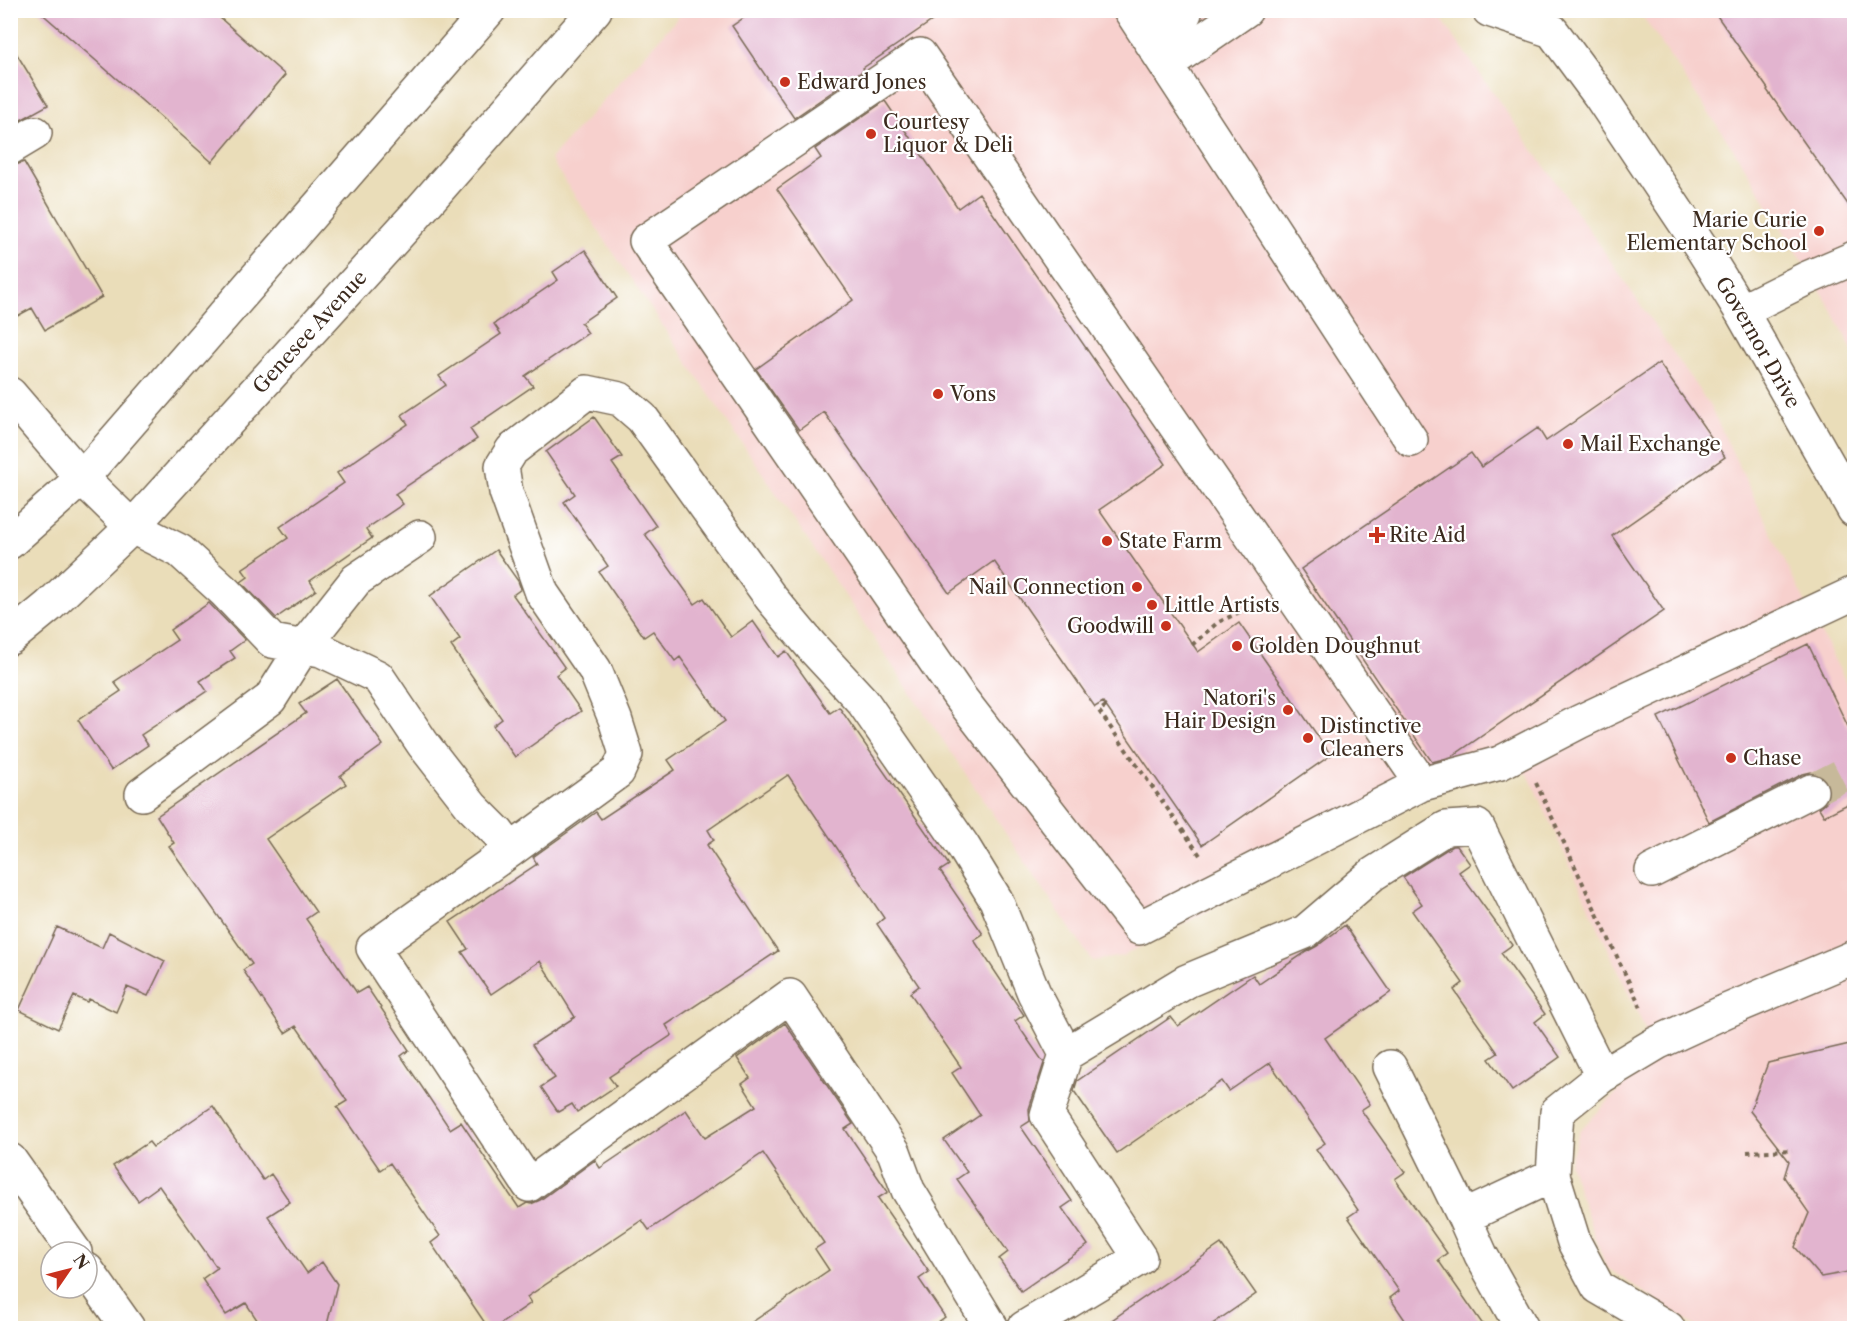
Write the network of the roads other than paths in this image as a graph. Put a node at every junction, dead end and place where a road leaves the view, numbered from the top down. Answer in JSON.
{"nodes":[{"id":1,"x":489,"y":10,"type":"edge"},
{"id":2,"x":595,"y":10,"type":"edge"},
{"id":3,"x":1130,"y":10,"type":"edge"},
{"id":4,"x":1183,"y":10,"type":"edge"},
{"id":5,"x":1246,"y":10,"type":"edge"},
{"id":6,"x":1489,"y":10,"type":"edge"},
{"id":7,"x":1554,"y":21,"type":"edge"},
{"id":8,"x":1157,"y":52,"type":"junction"},
{"id":9,"x":1854,"y":258,"type":"edge"},
{"id":10,"x":1741,"y":311,"type":"junction"},
{"id":11,"x":10,"y":394,"type":"edge"},
{"id":12,"x":1411,"y":440,"type":"dead end"},
{"id":13,"x":82,"y":477,"type":"junction"},
{"id":14,"x":1854,"y":510,"type":"edge"},
{"id":15,"x":132,"y":527,"type":"junction"},
{"id":16,"x":420,"y":537,"type":"dead end"},
{"id":17,"x":10,"y":542,"type":"edge"},
{"id":18,"x":1854,"y":593,"type":"edge"},
{"id":19,"x":10,"y":638,"type":"edge"},
{"id":20,"x":303,"y":647,"type":"junction"},
{"id":21,"x":1422,"y":784,"type":"junction"},
{"id":22,"x":1811,"y":791,"type":"tunnel mouth"},
{"id":23,"x":142,"y":794,"type":"dead end"},
{"id":24,"x":511,"y":850,"type":"junction"},
{"id":25,"x":1652,"y":871,"type":"dead end"},
{"id":26,"x":1854,"y":957,"type":"edge"},
{"id":27,"x":1066,"y":1054,"type":"junction"},
{"id":28,"x":1390,"y":1067,"type":"dead end"},
{"id":29,"x":1602,"y":1076,"type":"junction"},
{"id":30,"x":10,"y":1160,"type":"edge"},
{"id":31,"x":1553,"y":1175,"type":"junction"},
{"id":32,"x":1464,"y":1217,"type":"junction"},
{"id":33,"x":67,"y":1240,"type":"edge"},
{"id":34,"x":99,"y":1287,"type":"edge"},
{"id":35,"x":128,"y":1329,"type":"edge"},
{"id":36,"x":992,"y":1329,"type":"edge"},
{"id":37,"x":1024,"y":1329,"type":"edge"},
{"id":38,"x":1522,"y":1329,"type":"edge"},
{"id":39,"x":1668,"y":1329,"type":"edge"}],
"edges":[{"from":1,"to":13,"type":"main road"},
{"from":2,"to":15,"type":"main road","name":"Genesee Avenue"},
{"from":3,"to":8,"type":"main road"},
{"from":4,"to":8,"type":"main road"},
{"from":5,"to":8,"type":"main road"},
{"from":6,"to":7,"type":"main road","name":"Governor Drive"},
{"from":7,"to":10,"type":"main road","name":"Governor Drive"},
{"from":8,"to":12,"type":"main road"},
{"from":9,"to":10,"type":"main road"},
{"from":10,"to":14,"type":"main road","name":"Governor Drive"},
{"from":11,"to":13,"type":"main road"},
{"from":13,"to":15,"type":"main road"},
{"from":13,"to":17,"type":"main road"},
{"from":15,"to":19,"type":"main road","name":"Genesee Avenue"},
{"from":15,"to":20,"type":"main road"},
{"from":16,"to":20,"type":"main road"},
{"from":18,"to":21,"type":"main road"},
{"from":20,"to":23,"type":"main road"},
{"from":20,"to":24,"type":"main road"},
{"from":21,"to":21,"type":"main road"},
{"from":22,"to":25,"type":"main road"},
{"from":24,"to":27,"type":"main road"},
{"from":24,"to":36,"type":"main road"},
{"from":26,"to":29,"type":"main road"},
{"from":27,"to":29,"type":"main road"},
{"from":27,"to":37,"type":"main road"},
{"from":28,"to":32,"type":"main road"},
{"from":29,"to":31,"type":"main road"},
{"from":30,"to":33,"type":"main road"},
{"from":31,"to":32,"type":"main road"},
{"from":31,"to":39,"type":"main road"},
{"from":32,"to":38,"type":"main road"},
{"from":34,"to":35,"type":"main road"}]}
